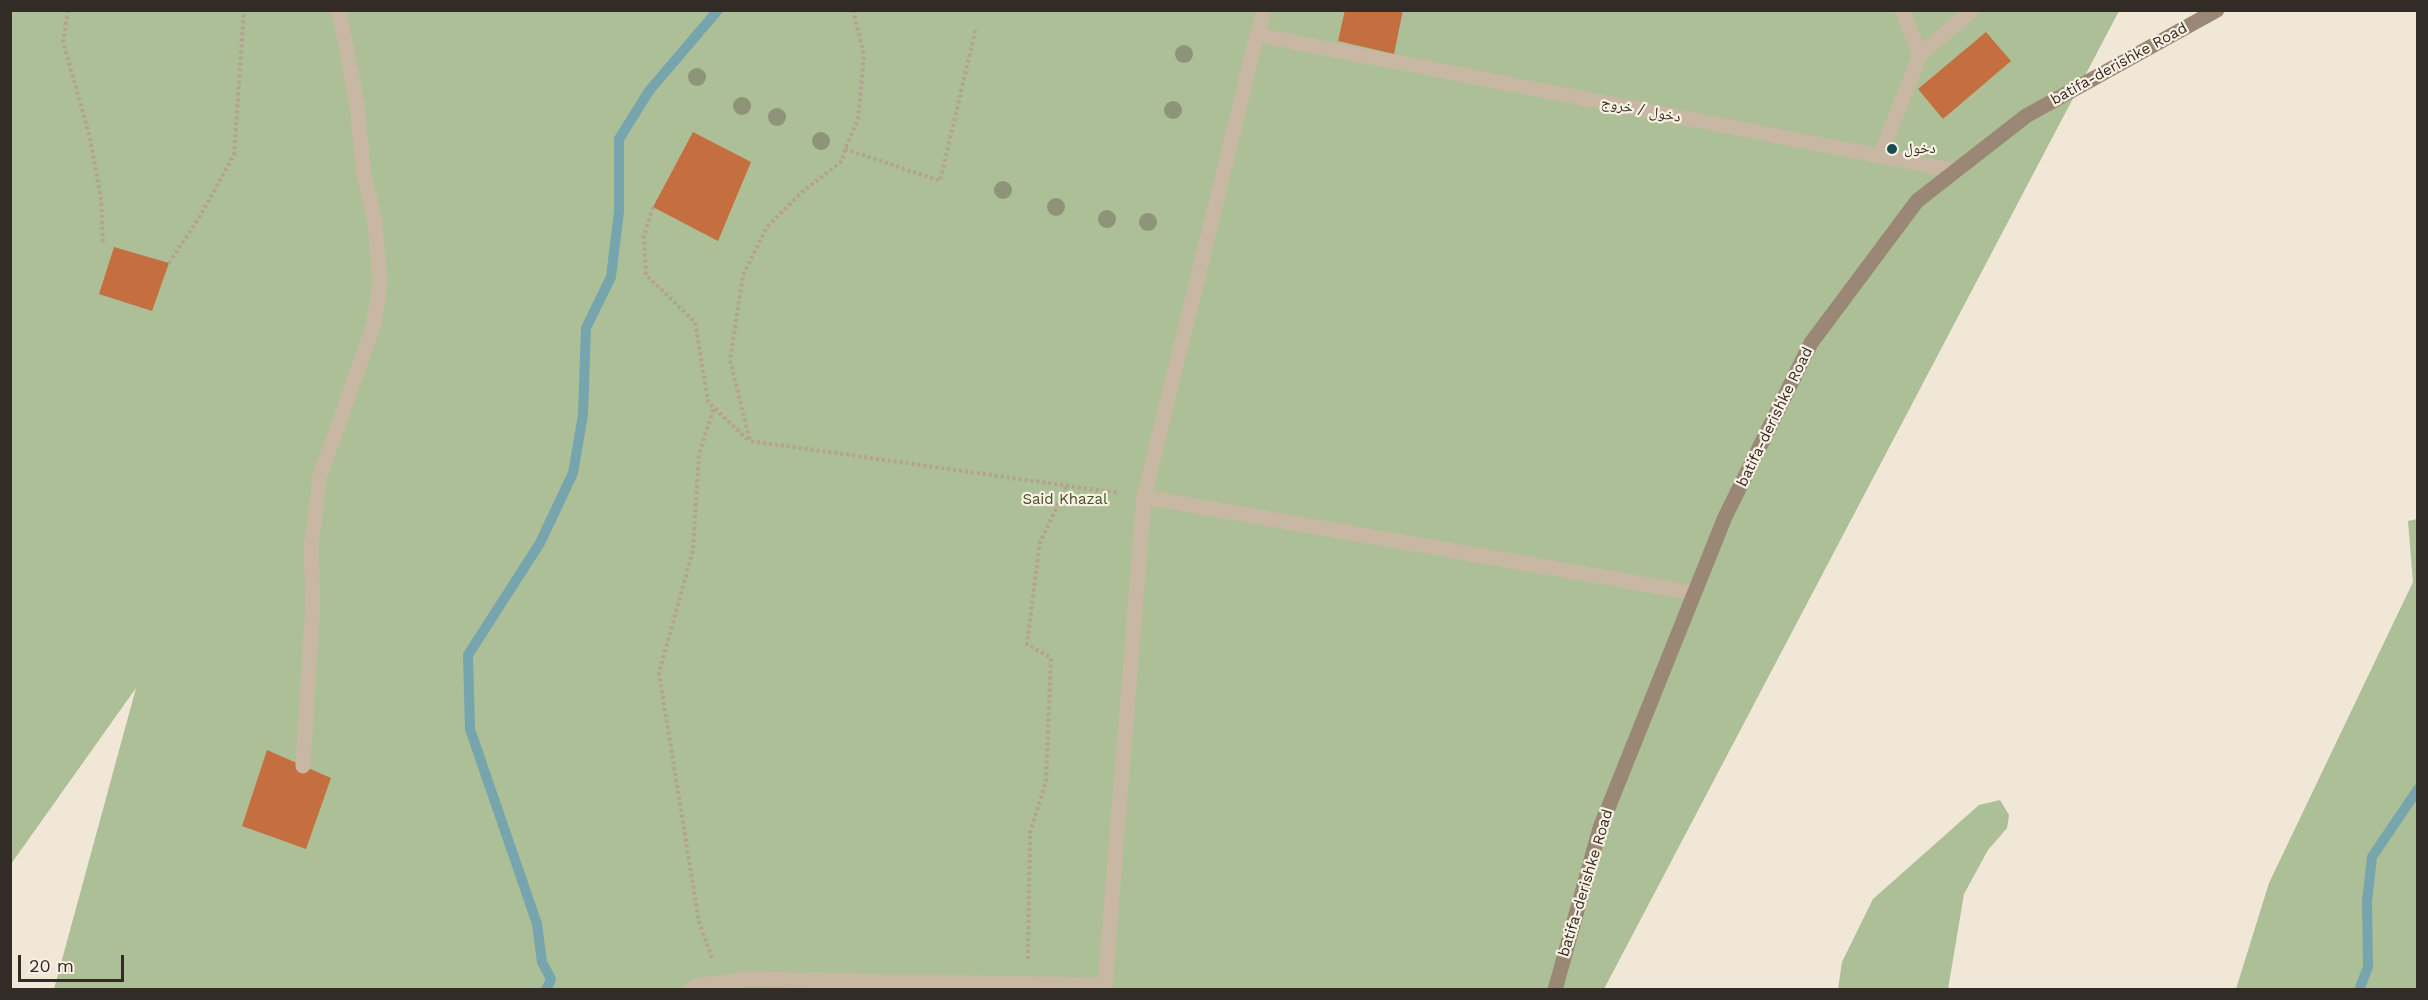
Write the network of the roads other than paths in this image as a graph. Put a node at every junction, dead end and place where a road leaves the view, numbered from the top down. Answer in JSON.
{"nodes":[{"id":1,"x":339,"y":10,"type":"edge"},
{"id":2,"x":1264,"y":10,"type":"edge"},
{"id":3,"x":1902,"y":10,"type":"edge"},
{"id":4,"x":1972,"y":10,"type":"edge"},
{"id":5,"x":2217,"y":10,"type":"edge"},
{"id":6,"x":1257,"y":35,"type":"junction"},
{"id":7,"x":1920,"y":55,"type":"junction"},
{"id":8,"x":1880,"y":156,"type":"junction"},
{"id":9,"x":1957,"y":171,"type":"junction"},
{"id":10,"x":1144,"y":497,"type":"junction"},
{"id":11,"x":1695,"y":593,"type":"junction"},
{"id":12,"x":303,"y":766,"type":"dead end"},
{"id":13,"x":690,"y":990,"type":"edge"},
{"id":14,"x":1554,"y":990,"type":"edge"}],
"edges":[{"from":1,"to":12,"type":"street"},
{"from":2,"to":6,"type":"street"},
{"from":3,"to":7,"type":"street"},
{"from":4,"to":7,"type":"street"},
{"from":5,"to":9,"type":"main road","name":"batifa-derishke Road"},
{"from":6,"to":8,"type":"street","name":"دخول / خروج"},
{"from":6,"to":10,"type":"street"},
{"from":7,"to":8,"type":"street"},
{"from":8,"to":9,"type":"street","name":"دخول / خروج"},
{"from":9,"to":11,"type":"main road","name":"batifa-derishke Road"},
{"from":10,"to":11,"type":"street"},
{"from":10,"to":13,"type":"street"},
{"from":11,"to":14,"type":"main road","name":"batifa-derishke Road"}]}
